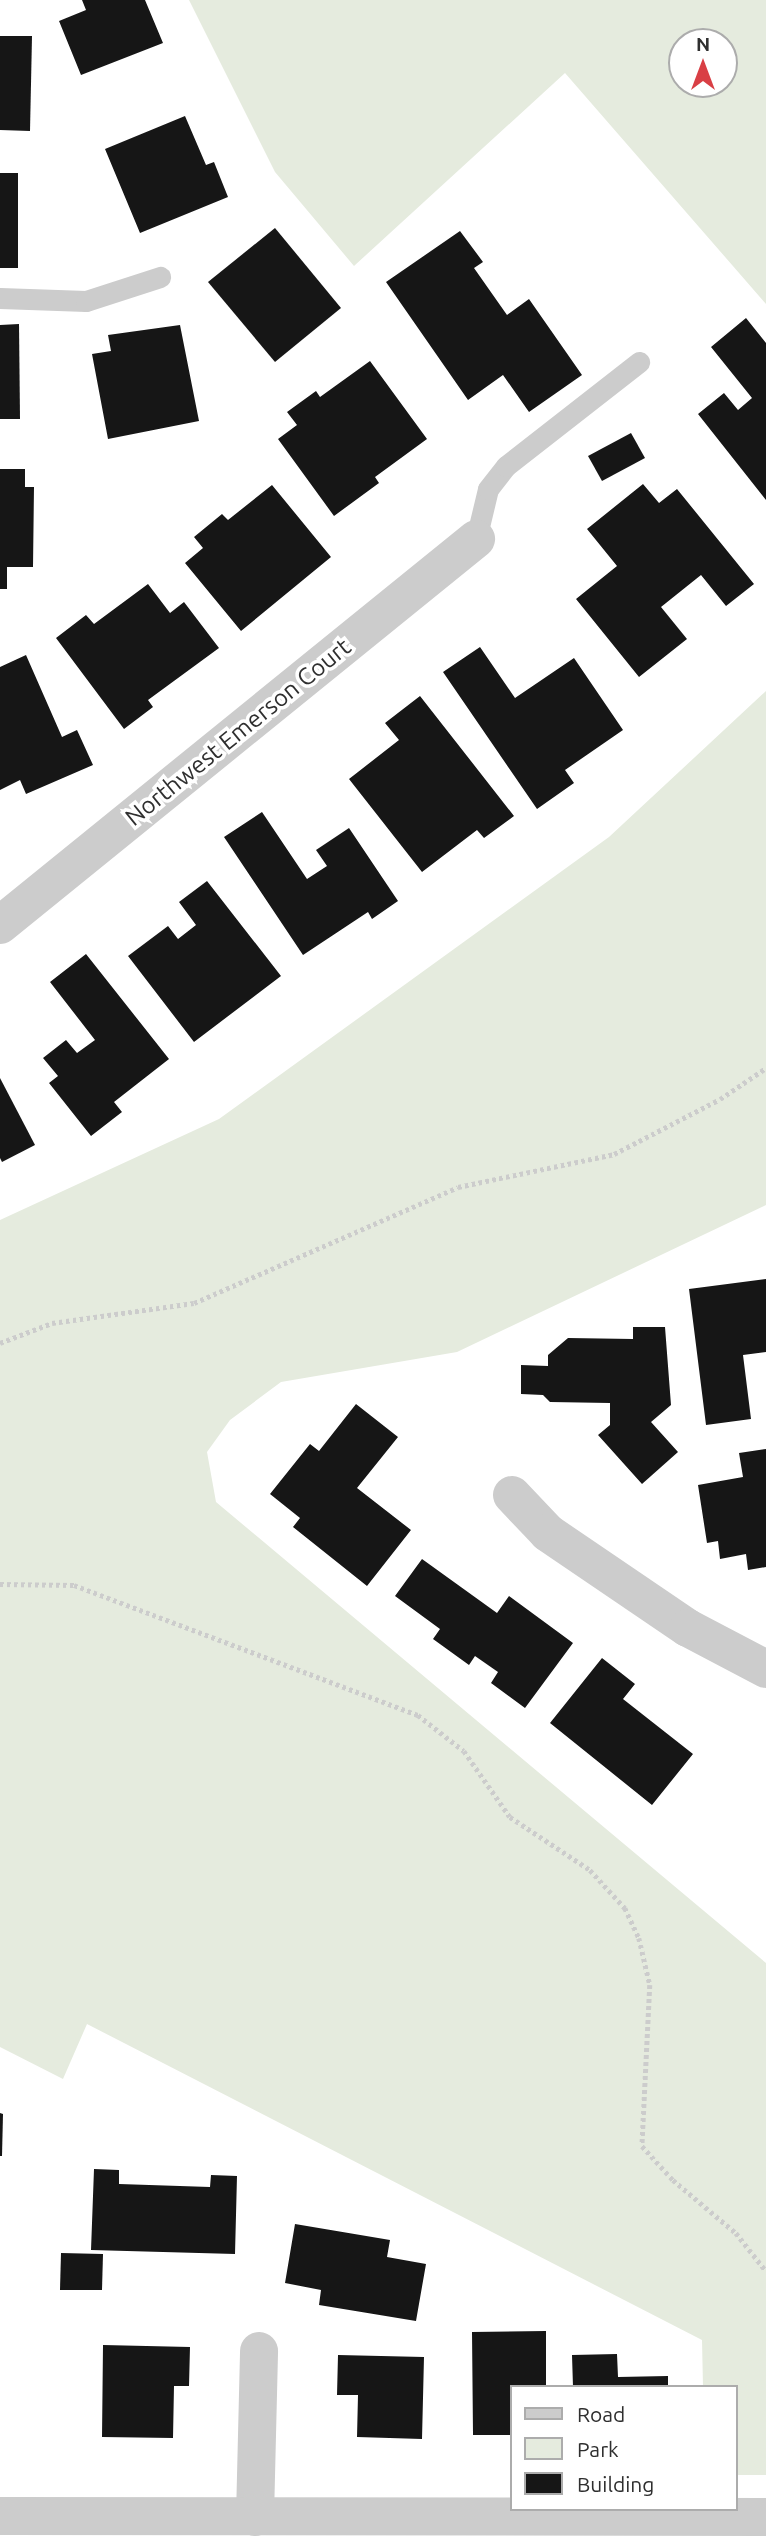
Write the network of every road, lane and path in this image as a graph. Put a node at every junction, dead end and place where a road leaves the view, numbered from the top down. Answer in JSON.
{"nodes":[{"id":1,"x":159,"y":278,"type":"dead end"},
{"id":2,"x":0,"y":298,"type":"edge"},
{"id":3,"x":639,"y":362,"type":"dead end"},
{"id":4,"x":476,"y":538,"type":"joint"},
{"id":5,"x":0,"y":925,"type":"edge"},
{"id":6,"x":766,"y":1068,"type":"edge"},
{"id":7,"x":0,"y":1343,"type":"edge"},
{"id":8,"x":512,"y":1495,"type":"dead end"},
{"id":9,"x":0,"y":1584,"type":"edge"},
{"id":10,"x":766,"y":1669,"type":"edge"},
{"id":11,"x":766,"y":2271,"type":"edge"},
{"id":12,"x":259,"y":2351,"type":"dead end"},
{"id":13,"x":0,"y":2516,"type":"edge"},
{"id":14,"x":766,"y":2517,"type":"edge"},
{"id":15,"x":255,"y":2528,"type":"edge"}],
"edges":[{"from":1,"to":2,"type":"lane"},
{"from":3,"to":4,"type":"lane"},
{"from":4,"to":5,"type":"street","name":"Northwest Emerson Court"},
{"from":6,"to":7,"type":"path"},
{"from":8,"to":10,"type":"street"},
{"from":9,"to":11,"type":"path"},
{"from":12,"to":15,"type":"street"},
{"from":13,"to":15,"type":"street"},
{"from":14,"to":15,"type":"street"}]}
